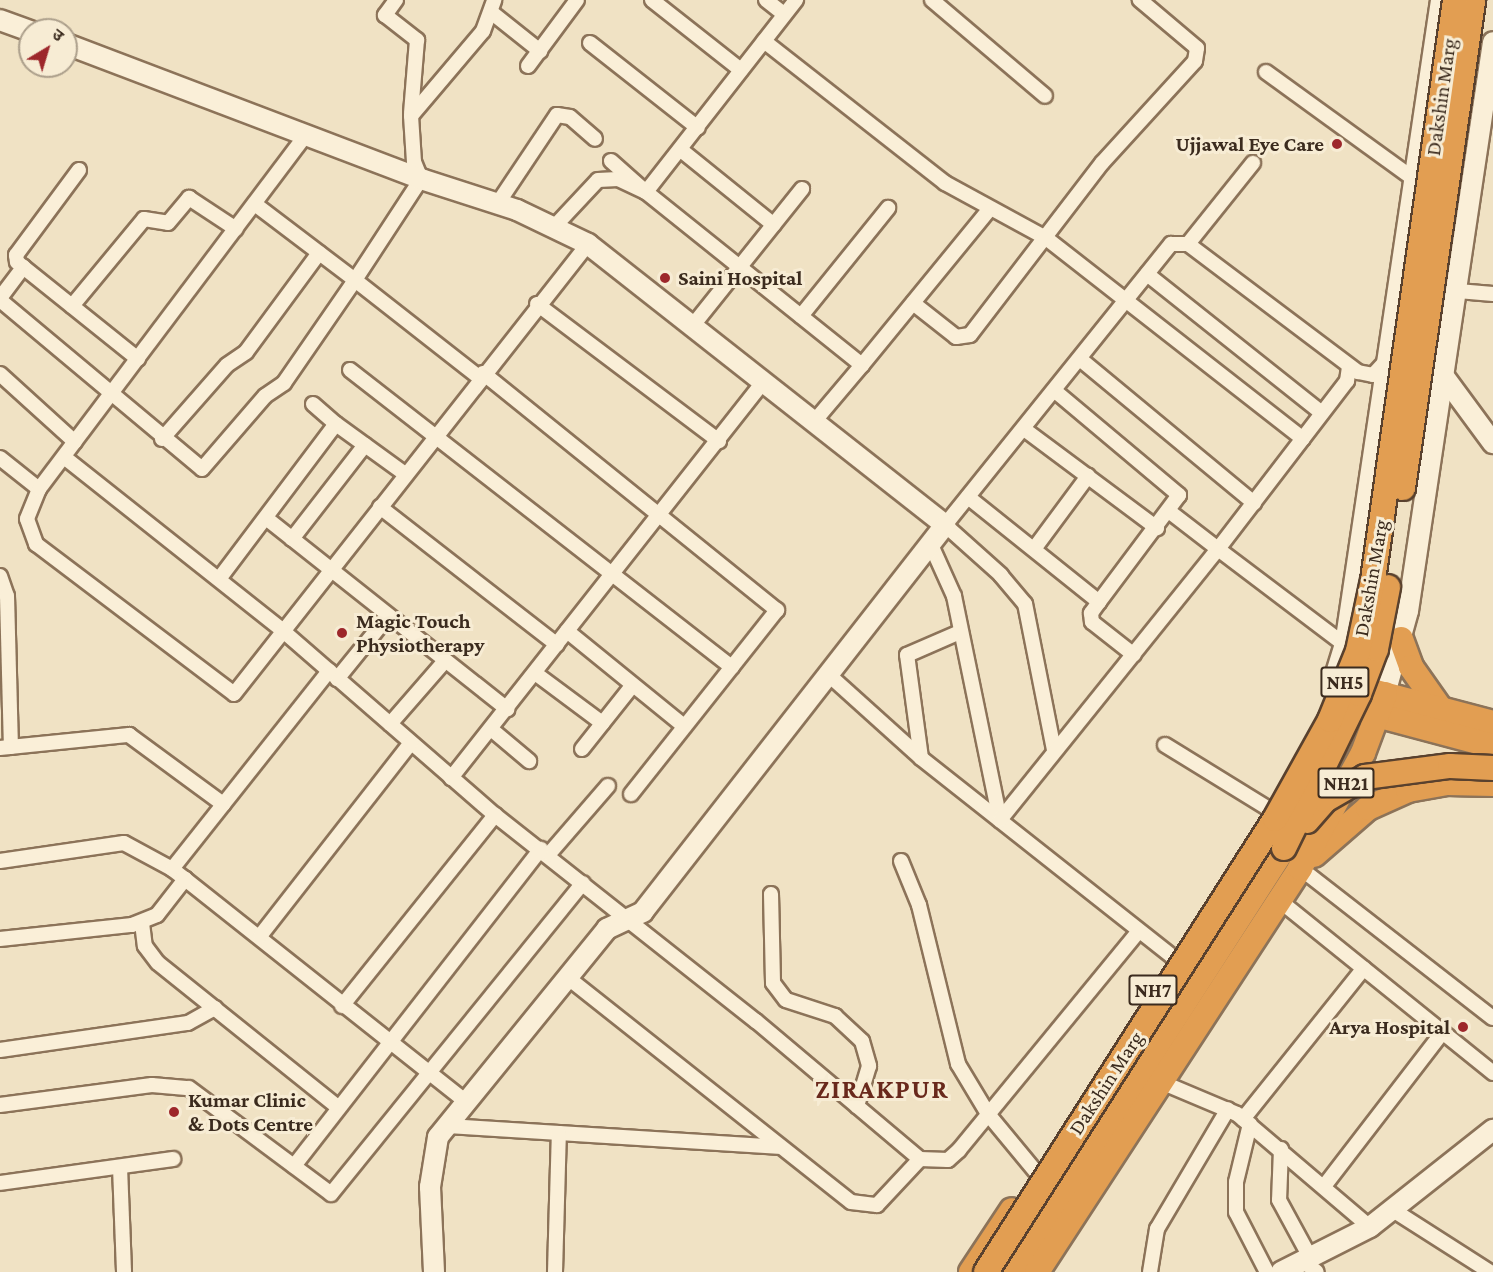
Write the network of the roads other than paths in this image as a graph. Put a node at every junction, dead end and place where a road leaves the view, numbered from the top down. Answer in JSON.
{"nodes":[{"id":1,"x":396,"y":0,"type":"edge"},
{"id":2,"x":577,"y":0,"type":"edge"},
{"id":3,"x":652,"y":0,"type":"edge"},
{"id":4,"x":766,"y":0,"type":"edge"},
{"id":5,"x":796,"y":0,"type":"edge"},
{"id":6,"x":932,"y":0,"type":"edge"},
{"id":7,"x":1140,"y":0,"type":"edge"},
{"id":8,"x":1441,"y":0,"type":"edge"},
{"id":9,"x":1455,"y":0,"type":"edge"},
{"id":10,"x":1473,"y":0,"type":"edge"},
{"id":11,"x":492,"y":6,"type":"edge"},
{"id":12,"x":784,"y":14,"type":"junction"},
{"id":13,"x":0,"y":20,"type":"edge"},
{"id":14,"x":18,"y":27,"type":"edge"},
{"id":15,"x":764,"y":41,"type":"junction"},
{"id":16,"x":1493,"y":42,"type":"edge"},
{"id":17,"x":590,"y":43,"type":"dead end"},
{"id":18,"x":78,"y":50,"type":"edge"},
{"id":19,"x":540,"y":51,"type":"junction"},
{"id":20,"x":528,"y":66,"type":"dead end"},
{"id":21,"x":741,"y":70,"type":"junction"},
{"id":22,"x":1266,"y":72,"type":"dead end"},
{"id":23,"x":1045,"y":96,"type":"dead end"},
{"id":24,"x":411,"y":116,"type":"junction"},
{"id":25,"x":698,"y":128,"type":"junction"},
{"id":26,"x":306,"y":135,"type":"junction"},
{"id":27,"x":595,"y":139,"type":"dead end"},
{"id":28,"x":681,"y":150,"type":"junction"},
{"id":29,"x":611,"y":161,"type":"dead end"},
{"id":30,"x":1253,"y":163,"type":"dead end"},
{"id":31,"x":79,"y":170,"type":"dead end"},
{"id":32,"x":421,"y":179,"type":"junction"},
{"id":33,"x":1415,"y":180,"type":"junction"},
{"id":34,"x":802,"y":189,"type":"dead end"},
{"id":35,"x":646,"y":192,"type":"junction"},
{"id":36,"x":498,"y":203,"type":"junction"},
{"id":37,"x":255,"y":204,"type":"junction"},
{"id":38,"x":888,"y":208,"type":"dead end"},
{"id":39,"x":988,"y":211,"type":"junction"},
{"id":40,"x":774,"y":225,"type":"junction"},
{"id":41,"x":554,"y":227,"type":"junction"},
{"id":42,"x":236,"y":229,"type":"junction"},
{"id":43,"x":1046,"y":238,"type":"junction"},
{"id":44,"x":588,"y":244,"type":"junction"},
{"id":45,"x":1188,"y":244,"type":"junction"},
{"id":46,"x":319,"y":253,"type":"junction"},
{"id":47,"x":740,"y":266,"type":"junction"},
{"id":48,"x":23,"y":267,"type":"junction"},
{"id":49,"x":1147,"y":274,"type":"junction"},
{"id":50,"x":355,"y":280,"type":"junction"},
{"id":51,"x":1458,"y":291,"type":"junction"},
{"id":52,"x":1493,"y":294,"type":"edge"},
{"id":53,"x":0,"y":299,"type":"edge"},
{"id":54,"x":1126,"y":301,"type":"junction"},
{"id":55,"x":913,"y":303,"type":"junction"},
{"id":56,"x":537,"y":304,"type":"junction"},
{"id":57,"x":72,"y":306,"type":"junction"},
{"id":58,"x":801,"y":316,"type":"junction"},
{"id":59,"x":694,"y":324,"type":"junction"},
{"id":60,"x":138,"y":359,"type":"junction"},
{"id":61,"x":1080,"y":359,"type":"junction"},
{"id":62,"x":1389,"y":359,"type":"junction"},
{"id":63,"x":862,"y":365,"type":"junction"},
{"id":64,"x":1349,"y":367,"type":"junction"},
{"id":65,"x":350,"y":370,"type":"dead end"},
{"id":66,"x":481,"y":375,"type":"junction"},
{"id":67,"x":1,"y":376,"type":"edge"},
{"id":68,"x":1445,"y":378,"type":"junction"},
{"id":69,"x":764,"y":381,"type":"junction"},
{"id":70,"x":1055,"y":390,"type":"junction"},
{"id":71,"x":113,"y":396,"type":"junction"},
{"id":72,"x":313,"y":404,"type":"dead end"},
{"id":73,"x":1322,"y":413,"type":"junction"},
{"id":74,"x":813,"y":423,"type":"junction"},
{"id":75,"x":336,"y":424,"type":"junction"},
{"id":76,"x":1024,"y":429,"type":"junction"},
{"id":77,"x":434,"y":435,"type":"junction"},
{"id":78,"x":162,"y":439,"type":"junction"},
{"id":79,"x":1303,"y":439,"type":"junction"},
{"id":80,"x":719,"y":441,"type":"junction"},
{"id":81,"x":75,"y":442,"type":"junction"},
{"id":82,"x":1493,"y":442,"type":"edge"},
{"id":83,"x":364,"y":445,"type":"junction"},
{"id":84,"x":64,"y":457,"type":"junction"},
{"id":85,"x":0,"y":458,"type":"edge"},
{"id":86,"x":405,"y":474,"type":"junction"},
{"id":87,"x":1088,"y":476,"type":"junction"},
{"id":88,"x":39,"y":489,"type":"junction"},
{"id":89,"x":968,"y":497,"type":"junction"},
{"id":90,"x":1254,"y":503,"type":"junction"},
{"id":91,"x":380,"y":507,"type":"junction"},
{"id":92,"x":1170,"y":512,"type":"junction"},
{"id":93,"x":658,"y":513,"type":"junction"},
{"id":94,"x":266,"y":518,"type":"junction"},
{"id":95,"x":945,"y":525,"type":"junction"},
{"id":96,"x":1158,"y":528,"type":"junction"},
{"id":97,"x":292,"y":539,"type":"junction"},
{"id":98,"x":931,"y":545,"type":"junction"},
{"id":99,"x":1034,"y":549,"type":"junction"},
{"id":100,"x":1218,"y":549,"type":"junction"},
{"id":101,"x":328,"y":569,"type":"junction"},
{"id":102,"x":613,"y":575,"type":"junction"},
{"id":103,"x":0,"y":576,"type":"edge"},
{"id":104,"x":219,"y":579,"type":"junction"},
{"id":105,"x":1099,"y":602,"type":"junction"},
{"id":106,"x":388,"y":616,"type":"junction"},
{"id":107,"x":282,"y":630,"type":"junction"},
{"id":108,"x":567,"y":632,"type":"junction"},
{"id":109,"x":960,"y":632,"type":"junction"},
{"id":110,"x":1401,"y":639,"type":"junction"},
{"id":111,"x":557,"y":645,"type":"junction"},
{"id":112,"x":1345,"y":645,"type":"junction"},
{"id":113,"x":1134,"y":655,"type":"junction"},
{"id":114,"x":444,"y":662,"type":"junction"},
{"id":115,"x":732,"y":667,"type":"junction"},
{"id":116,"x":535,"y":673,"type":"junction"},
{"id":117,"x":333,"y":675,"type":"junction"},
{"id":118,"x":830,"y":676,"type":"junction"},
{"id":119,"x":632,"y":686,"type":"junction"},
{"id":120,"x":1330,"y":692,"type":"junction"},
{"id":121,"x":1382,"y":705,"type":"junction"},
{"id":122,"x":507,"y":709,"type":"junction"},
{"id":123,"x":1442,"y":711,"type":"junction"},
{"id":124,"x":602,"y":723,"type":"junction"},
{"id":125,"x":1493,"y":723,"type":"edge"},
{"id":126,"x":390,"y":724,"type":"junction"},
{"id":127,"x":684,"y":726,"type":"junction"},
{"id":128,"x":491,"y":729,"type":"junction"},
{"id":129,"x":411,"y":743,"type":"junction"},
{"id":130,"x":1165,"y":745,"type":"dead end"},
{"id":131,"x":1493,"y":746,"type":"edge"},
{"id":132,"x":5,"y":748,"type":"edge"},
{"id":133,"x":582,"y":749,"type":"dead end"},
{"id":134,"x":1054,"y":750,"type":"junction"},
{"id":135,"x":921,"y":758,"type":"junction"},
{"id":136,"x":529,"y":762,"type":"dead end"},
{"id":137,"x":1493,"y":768,"type":"edge"},
{"id":138,"x":452,"y":778,"type":"junction"},
{"id":139,"x":1493,"y":784,"type":"edge"},
{"id":140,"x":608,"y":786,"type":"dead end"},
{"id":141,"x":631,"y":794,"type":"dead end"},
{"id":142,"x":223,"y":804,"type":"junction"},
{"id":143,"x":1269,"y":809,"type":"junction"},
{"id":144,"x":495,"y":815,"type":"junction"},
{"id":145,"x":1000,"y":820,"type":"junction"},
{"id":146,"x":1284,"y":848,"type":"junction"},
{"id":147,"x":545,"y":852,"type":"junction"},
{"id":148,"x":0,"y":861,"type":"edge"},
{"id":149,"x":901,"y":861,"type":"dead end"},
{"id":150,"x":1300,"y":868,"type":"junction"},
{"id":151,"x":172,"y":869,"type":"junction"},
{"id":152,"x":185,"y":879,"type":"junction"},
{"id":153,"x":583,"y":883,"type":"junction"},
{"id":154,"x":771,"y":894,"type":"dead end"},
{"id":155,"x":1280,"y":901,"type":"junction"},
{"id":156,"x":626,"y":920,"type":"junction"},
{"id":157,"x":142,"y":923,"type":"junction"},
{"id":158,"x":1139,"y":931,"type":"junction"},
{"id":159,"x":260,"y":936,"type":"junction"},
{"id":160,"x":0,"y":939,"type":"edge"},
{"id":161,"x":1174,"y":958,"type":"junction"},
{"id":162,"x":1364,"y":968,"type":"junction"},
{"id":163,"x":567,"y":977,"type":"junction"},
{"id":164,"x":342,"y":1006,"type":"junction"},
{"id":165,"x":214,"y":1008,"type":"junction"},
{"id":166,"x":1493,"y":1018,"type":"edge"},
{"id":167,"x":1443,"y":1032,"type":"junction"},
{"id":168,"x":389,"y":1042,"type":"junction"},
{"id":169,"x":0,"y":1050,"type":"edge"},
{"id":170,"x":1493,"y":1073,"type":"edge"},
{"id":171,"x":428,"y":1074,"type":"junction"},
{"id":172,"x":1161,"y":1082,"type":"junction"},
{"id":173,"x":466,"y":1102,"type":"junction"},
{"id":174,"x":0,"y":1106,"type":"edge"},
{"id":175,"x":857,"y":1106,"type":"junction"},
{"id":176,"x":338,"y":1107,"type":"junction"},
{"id":177,"x":1228,"y":1109,"type":"junction"},
{"id":178,"x":988,"y":1114,"type":"junction"},
{"id":179,"x":1247,"y":1121,"type":"junction"},
{"id":180,"x":447,"y":1126,"type":"junction"},
{"id":181,"x":1493,"y":1130,"type":"edge"},
{"id":182,"x":559,"y":1133,"type":"junction"},
{"id":183,"x":778,"y":1147,"type":"junction"},
{"id":184,"x":1281,"y":1149,"type":"junction"},
{"id":185,"x":173,"y":1159,"type":"dead end"},
{"id":186,"x":920,"y":1160,"type":"junction"},
{"id":187,"x":294,"y":1166,"type":"junction"},
{"id":188,"x":120,"y":1167,"type":"junction"},
{"id":189,"x":1036,"y":1172,"type":"junction"},
{"id":190,"x":0,"y":1183,"type":"edge"},
{"id":191,"x":1325,"y":1185,"type":"junction"},
{"id":192,"x":1393,"y":1210,"type":"junction"},
{"id":193,"x":1370,"y":1227,"type":"junction"},
{"id":194,"x":1310,"y":1264,"type":"edge"},
{"id":195,"x":1486,"y":1271,"type":"edge"},
{"id":196,"x":124,"y":1272,"type":"edge"},
{"id":197,"x":434,"y":1272,"type":"edge"},
{"id":198,"x":555,"y":1272,"type":"edge"},
{"id":199,"x":971,"y":1272,"type":"edge"},
{"id":200,"x":986,"y":1272,"type":"edge"},
{"id":201,"x":1011,"y":1272,"type":"edge"},
{"id":202,"x":1037,"y":1272,"type":"edge"},
{"id":203,"x":1150,"y":1272,"type":"edge"},
{"id":204,"x":1267,"y":1272,"type":"edge"},
{"id":205,"x":1281,"y":1272,"type":"edge"}],
"edges":[{"from":1,"to":24,"type":"street"},
{"from":2,"to":19,"type":"street"},
{"from":3,"to":21,"type":"street"},
{"from":4,"to":12,"type":"street"},
{"from":5,"to":12,"type":"street"},
{"from":6,"to":23,"type":"street"},
{"from":7,"to":43,"type":"street"},
{"from":8,"to":33,"type":"street","name":"Dakshin Marg","number":"NH5"},
{"from":9,"to":200,"type":"highway","name":"Dakshin Marg","number":"NH5","bridge":true},
{"from":10,"to":146,"type":"highway","name":"Dakshin Marg","number":"NH5","bridge":true},
{"from":11,"to":19,"type":"street"},
{"from":11,"to":24,"type":"street"},
{"from":12,"to":15,"type":"street"},
{"from":13,"to":14,"type":"street"},
{"from":15,"to":21,"type":"street"},
{"from":15,"to":39,"type":"street"},
{"from":16,"to":51,"type":"street","name":"Dakshin Marg"},
{"from":17,"to":25,"type":"street"},
{"from":18,"to":26,"type":"street"},
{"from":19,"to":20,"type":"street"},
{"from":21,"to":25,"type":"street"},
{"from":22,"to":33,"type":"street"},
{"from":24,"to":32,"type":"street"},
{"from":25,"to":28,"type":"street"},
{"from":26,"to":32,"type":"street"},
{"from":26,"to":37,"type":"street"},
{"from":27,"to":36,"type":"street"},
{"from":28,"to":35,"type":"street"},
{"from":28,"to":40,"type":"street"},
{"from":29,"to":35,"type":"street"},
{"from":30,"to":45,"type":"street"},
{"from":31,"to":48,"type":"street"},
{"from":32,"to":36,"type":"street"},
{"from":32,"to":50,"type":"street"},
{"from":33,"to":62,"type":"street","name":"Dakshin Marg","number":"NH5"},
{"from":34,"to":40,"type":"street"},
{"from":35,"to":41,"type":"street"},
{"from":35,"to":47,"type":"street"},
{"from":36,"to":41,"type":"street"},
{"from":37,"to":42,"type":"street"},
{"from":37,"to":46,"type":"street"},
{"from":38,"to":58,"type":"street"},
{"from":39,"to":43,"type":"street"},
{"from":39,"to":55,"type":"street"},
{"from":40,"to":47,"type":"street"},
{"from":41,"to":44,"type":"street"},
{"from":42,"to":57,"type":"street"},
{"from":42,"to":60,"type":"street"},
{"from":43,"to":54,"type":"street"},
{"from":43,"to":55,"type":"street"},
{"from":44,"to":56,"type":"street"},
{"from":44,"to":59,"type":"street"},
{"from":45,"to":49,"type":"street"},
{"from":45,"to":64,"type":"street"},
{"from":46,"to":50,"type":"street"},
{"from":46,"to":78,"type":"street"},
{"from":47,"to":58,"type":"street"},
{"from":47,"to":59,"type":"street"},
{"from":48,"to":53,"type":"street"},
{"from":48,"to":57,"type":"street"},
{"from":49,"to":54,"type":"street"},
{"from":49,"to":73,"type":"street"},
{"from":50,"to":66,"type":"street"},
{"from":50,"to":78,"type":"street"},
{"from":51,"to":52,"type":"street"},
{"from":51,"to":68,"type":"street","name":"Dakshin Marg"},
{"from":53,"to":71,"type":"street"},
{"from":54,"to":61,"type":"street"},
{"from":54,"to":79,"type":"street"},
{"from":55,"to":63,"type":"street"},
{"from":56,"to":66,"type":"street"},
{"from":56,"to":80,"type":"street"},
{"from":57,"to":60,"type":"street"},
{"from":58,"to":63,"type":"street"},
{"from":59,"to":69,"type":"street"},
{"from":60,"to":71,"type":"street"},
{"from":61,"to":70,"type":"street"},
{"from":61,"to":90,"type":"street"},
{"from":62,"to":64,"type":"street"},
{"from":62,"to":112,"type":"street","name":"Dakshin Marg","number":"NH5"},
{"from":63,"to":74,"type":"street"},
{"from":64,"to":73,"type":"street"},
{"from":65,"to":77,"type":"street"},
{"from":66,"to":77,"type":"street"},
{"from":66,"to":93,"type":"street"},
{"from":67,"to":81,"type":"street"},
{"from":68,"to":82,"type":"street"},
{"from":68,"to":110,"type":"street","name":"Dakshin Marg"},
{"from":69,"to":74,"type":"street"},
{"from":69,"to":80,"type":"street"},
{"from":70,"to":76,"type":"street"},
{"from":70,"to":92,"type":"street"},
{"from":71,"to":78,"type":"street"},
{"from":71,"to":81,"type":"street"},
{"from":72,"to":75,"type":"street"},
{"from":73,"to":79,"type":"street"},
{"from":74,"to":95,"type":"street"},
{"from":75,"to":83,"type":"street"},
{"from":75,"to":94,"type":"street"},
{"from":76,"to":87,"type":"street"},
{"from":76,"to":89,"type":"street"},
{"from":77,"to":86,"type":"street"},
{"from":77,"to":102,"type":"street"},
{"from":79,"to":90,"type":"street"},
{"from":80,"to":93,"type":"street"},
{"from":81,"to":84,"type":"street"},
{"from":83,"to":86,"type":"street"},
{"from":83,"to":97,"type":"street"},
{"from":84,"to":88,"type":"street"},
{"from":84,"to":104,"type":"street"},
{"from":85,"to":88,"type":"street"},
{"from":86,"to":91,"type":"street"},
{"from":87,"to":96,"type":"street"},
{"from":87,"to":99,"type":"street"},
{"from":88,"to":107,"type":"street"},
{"from":89,"to":95,"type":"street"},
{"from":89,"to":99,"type":"street"},
{"from":90,"to":100,"type":"street"},
{"from":91,"to":101,"type":"street"},
{"from":91,"to":111,"type":"street"},
{"from":92,"to":96,"type":"street"},
{"from":92,"to":100,"type":"street"},
{"from":93,"to":102,"type":"street"},
{"from":93,"to":115,"type":"street"},
{"from":94,"to":97,"type":"street"},
{"from":94,"to":104,"type":"street"},
{"from":95,"to":98,"type":"street"},
{"from":95,"to":134,"type":"street"},
{"from":96,"to":105,"type":"street"},
{"from":97,"to":101,"type":"street"},
{"from":98,"to":109,"type":"street"},
{"from":98,"to":118,"type":"street"},
{"from":99,"to":105,"type":"street"},
{"from":100,"to":112,"type":"street"},
{"from":100,"to":113,"type":"street"},
{"from":101,"to":106,"type":"street"},
{"from":101,"to":107,"type":"street"},
{"from":102,"to":108,"type":"street"},
{"from":102,"to":115,"type":"street"},
{"from":103,"to":132,"type":"street"},
{"from":104,"to":107,"type":"street"},
{"from":105,"to":113,"type":"street"},
{"from":106,"to":114,"type":"street"},
{"from":106,"to":117,"type":"street"},
{"from":107,"to":117,"type":"street"},
{"from":108,"to":111,"type":"street"},
{"from":108,"to":119,"type":"street"},
{"from":109,"to":135,"type":"street"},
{"from":109,"to":145,"type":"street"},
{"from":110,"to":121,"type":"street","name":"Dakshin Marg","number":"NH21"},
{"from":110,"to":123,"type":"highway"},
{"from":111,"to":116,"type":"street"},
{"from":112,"to":120,"type":"street","name":"Dakshin Marg","number":"NH5"},
{"from":113,"to":134,"type":"street"},
{"from":114,"to":122,"type":"street"},
{"from":114,"to":126,"type":"street"},
{"from":115,"to":127,"type":"street"},
{"from":116,"to":122,"type":"street"},
{"from":116,"to":124,"type":"street"},
{"from":117,"to":126,"type":"street"},
{"from":117,"to":142,"type":"street"},
{"from":118,"to":135,"type":"street"},
{"from":118,"to":156,"type":"street"},
{"from":119,"to":124,"type":"street"},
{"from":119,"to":127,"type":"street"},
{"from":120,"to":121,"type":"highway"},
{"from":120,"to":143,"type":"highway","number":"NH7"},
{"from":121,"to":123,"type":"highway"},
{"from":121,"to":131,"type":"highway","number":"NH5"},
{"from":121,"to":150,"type":"highway","name":"Dakshin Marg","number":"NH21"},
{"from":122,"to":128,"type":"street"},
{"from":123,"to":125,"type":"highway"},
{"from":124,"to":133,"type":"street"},
{"from":126,"to":129,"type":"street"},
{"from":127,"to":141,"type":"street"},
{"from":128,"to":136,"type":"street"},
{"from":128,"to":138,"type":"street"},
{"from":129,"to":138,"type":"street"},
{"from":129,"to":159,"type":"street"},
{"from":130,"to":143,"type":"street"},
{"from":132,"to":142,"type":"street"},
{"from":134,"to":145,"type":"street"},
{"from":135,"to":145,"type":"street"},
{"from":137,"to":146,"type":"highway","bridge":true},
{"from":138,"to":144,"type":"street"},
{"from":139,"to":150,"type":"highway","number":"NH7"},
{"from":140,"to":147,"type":"street"},
{"from":142,"to":151,"type":"street"},
{"from":143,"to":161,"type":"highway","number":"NH7"},
{"from":144,"to":147,"type":"street"},
{"from":144,"to":164,"type":"street"},
{"from":145,"to":158,"type":"street"},
{"from":146,"to":201,"type":"highway","number":"NH5"},
{"from":147,"to":153,"type":"street"},
{"from":147,"to":168,"type":"street"},
{"from":148,"to":151,"type":"street"},
{"from":149,"to":178,"type":"street"},
{"from":150,"to":155,"type":"highway","name":"Dakshin Marg","number":"NH7"},
{"from":150,"to":166,"type":"street"},
{"from":151,"to":152,"type":"street"},
{"from":152,"to":157,"type":"street"},
{"from":152,"to":159,"type":"street"},
{"from":153,"to":156,"type":"street"},
{"from":153,"to":171,"type":"street"},
{"from":154,"to":175,"type":"street"},
{"from":155,"to":162,"type":"street"},
{"from":155,"to":172,"type":"highway","name":"Dakshin Marg","number":"NH7"},
{"from":156,"to":163,"type":"street"},
{"from":156,"to":175,"type":"street"},
{"from":157,"to":160,"type":"street"},
{"from":157,"to":165,"type":"street"},
{"from":158,"to":161,"type":"street"},
{"from":158,"to":178,"type":"street"},
{"from":159,"to":164,"type":"street"},
{"from":161,"to":189,"type":"highway","number":"NH7"},
{"from":162,"to":167,"type":"street"},
{"from":162,"to":179,"type":"street"},
{"from":163,"to":173,"type":"street"},
{"from":163,"to":183,"type":"street"},
{"from":164,"to":168,"type":"street"},
{"from":165,"to":169,"type":"street"},
{"from":165,"to":176,"type":"street"},
{"from":167,"to":170,"type":"street"},
{"from":167,"to":191,"type":"street"},
{"from":168,"to":171,"type":"street"},
{"from":168,"to":176,"type":"street"},
{"from":171,"to":173,"type":"street"},
{"from":171,"to":187,"type":"street"},
{"from":172,"to":177,"type":"street"},
{"from":172,"to":202,"type":"highway","name":"Dakshin Marg","number":"NH7"},
{"from":173,"to":180,"type":"street"},
{"from":174,"to":187,"type":"street"},
{"from":175,"to":186,"type":"street"},
{"from":176,"to":187,"type":"street"},
{"from":177,"to":179,"type":"street"},
{"from":177,"to":203,"type":"street"},
{"from":178,"to":186,"type":"street"},
{"from":178,"to":189,"type":"street"},
{"from":179,"to":184,"type":"street"},
{"from":179,"to":204,"type":"street"},
{"from":180,"to":182,"type":"street"},
{"from":180,"to":197,"type":"street"},
{"from":181,"to":192,"type":"street"},
{"from":182,"to":183,"type":"street"},
{"from":182,"to":198,"type":"street"},
{"from":183,"to":186,"type":"street"},
{"from":184,"to":191,"type":"street"},
{"from":184,"to":194,"type":"street"},
{"from":185,"to":188,"type":"street"},
{"from":188,"to":190,"type":"street"},
{"from":188,"to":196,"type":"street"},
{"from":189,"to":199,"type":"highway","number":"NH7"},
{"from":191,"to":193,"type":"street"},
{"from":192,"to":193,"type":"street"},
{"from":192,"to":195,"type":"street"},
{"from":193,"to":194,"type":"street"},
{"from":194,"to":205,"type":"street"}]}
